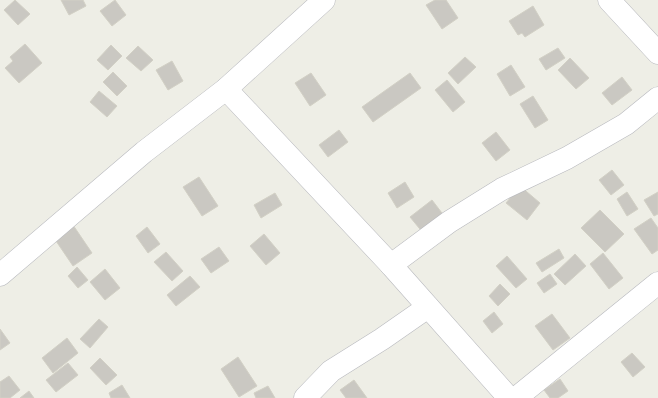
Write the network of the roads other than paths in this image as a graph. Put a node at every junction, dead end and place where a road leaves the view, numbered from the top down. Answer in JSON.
{"nodes":[{"id":1,"x":324,"y":0,"type":"edge"},
{"id":2,"x":609,"y":0,"type":"edge"},
{"id":3,"x":658,"y":53,"type":"edge"},
{"id":4,"x":226,"y":89,"type":"junction"},
{"id":5,"x":658,"y":98,"type":"edge"},
{"id":6,"x":391,"y":265,"type":"junction"},
{"id":7,"x":0,"y":275,"type":"edge"},
{"id":8,"x":658,"y":283,"type":"edge"},
{"id":9,"x":428,"y":307,"type":"junction"},
{"id":10,"x":305,"y":398,"type":"edge"},
{"id":11,"x":509,"y":398,"type":"edge"},
{"id":12,"x":516,"y":398,"type":"edge"}],
"edges":[{"from":1,"to":4,"type":"street"},
{"from":2,"to":3,"type":"street"},
{"from":4,"to":6,"type":"street"},
{"from":4,"to":7,"type":"street"},
{"from":5,"to":6,"type":"street"},
{"from":6,"to":9,"type":"street"},
{"from":8,"to":12,"type":"street"},
{"from":9,"to":10,"type":"street"},
{"from":9,"to":11,"type":"street"}]}
